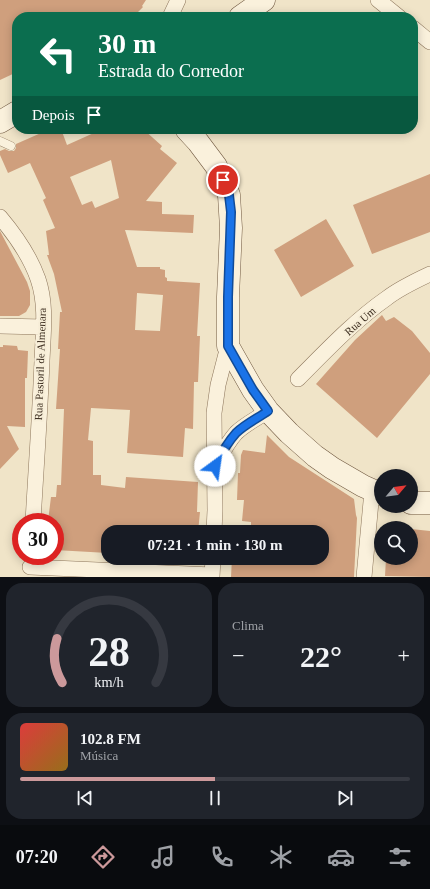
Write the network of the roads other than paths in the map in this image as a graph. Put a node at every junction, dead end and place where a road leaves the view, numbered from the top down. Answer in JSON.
{"nodes":[{"id":1,"x":178,"y":0,"type":"edge"},
{"id":2,"x":264,"y":0,"type":"edge"},
{"id":3,"x":378,"y":0,"type":"edge"},
{"id":4,"x":172,"y":12,"type":"edge"},
{"id":5,"x":247,"y":12,"type":"edge"},
{"id":6,"x":393,"y":12,"type":"edge"},
{"id":7,"x":418,"y":32,"type":"edge"},
{"id":8,"x":430,"y":42,"type":"edge"},
{"id":9,"x":12,"y":115,"type":"edge"},
{"id":10,"x":0,"y":122,"type":"edge"},
{"id":11,"x":191,"y":134,"type":"edge"},
{"id":12,"x":9,"y":136,"type":"edge"},
{"id":13,"x":0,"y":141,"type":"edge"},
{"id":14,"x":0,"y":217,"type":"edge"},
{"id":15,"x":430,"y":274,"type":"edge"},
{"id":16,"x":0,"y":326,"type":"edge"},
{"id":17,"x":43,"y":327,"type":"junction"},
{"id":18,"x":228,"y":346,"type":"junction"},
{"id":19,"x":298,"y":379,"type":"dead end"},
{"id":20,"x":268,"y":411,"type":"junction"},
{"id":21,"x":215,"y":466,"type":"junction"},
{"id":22,"x":374,"y":491,"type":"edge"},
{"id":23,"x":430,"y":502,"type":"edge"},
{"id":24,"x":418,"y":503,"type":"edge"},
{"id":25,"x":374,"y":506,"type":"edge"},
{"id":26,"x":33,"y":513,"type":"edge"},
{"id":27,"x":214,"y":525,"type":"edge"},
{"id":28,"x":213,"y":565,"type":"edge"},
{"id":29,"x":30,"y":567,"type":"edge"},
{"id":30,"x":212,"y":576,"type":"edge"},
{"id":31,"x":364,"y":577,"type":"edge"}],
"edges":[{"from":1,"to":4,"type":"street"},
{"from":2,"to":5,"type":"main road"},
{"from":3,"to":6,"type":"street"},
{"from":7,"to":8,"type":"street"},
{"from":9,"to":10,"type":"main road"},
{"from":11,"to":18,"type":"main road"},
{"from":12,"to":13,"type":"lane"},
{"from":14,"to":17,"type":"street","name":"Rua Pastoril de Almenara"},
{"from":15,"to":19,"type":"street","name":"Rua Um"},
{"from":16,"to":17,"type":"street"},
{"from":17,"to":26,"type":"street","name":"Rua Pastoril de Almenara"},
{"from":18,"to":20,"type":"main road"},
{"from":18,"to":21,"type":"street"},
{"from":20,"to":21,"type":"street"},
{"from":20,"to":22,"type":"main road"},
{"from":21,"to":27,"type":"street"},
{"from":23,"to":24,"type":"main road"},
{"from":25,"to":31,"type":"street"},
{"from":28,"to":30,"type":"street"},
{"from":29,"to":30,"type":"street"}]}
